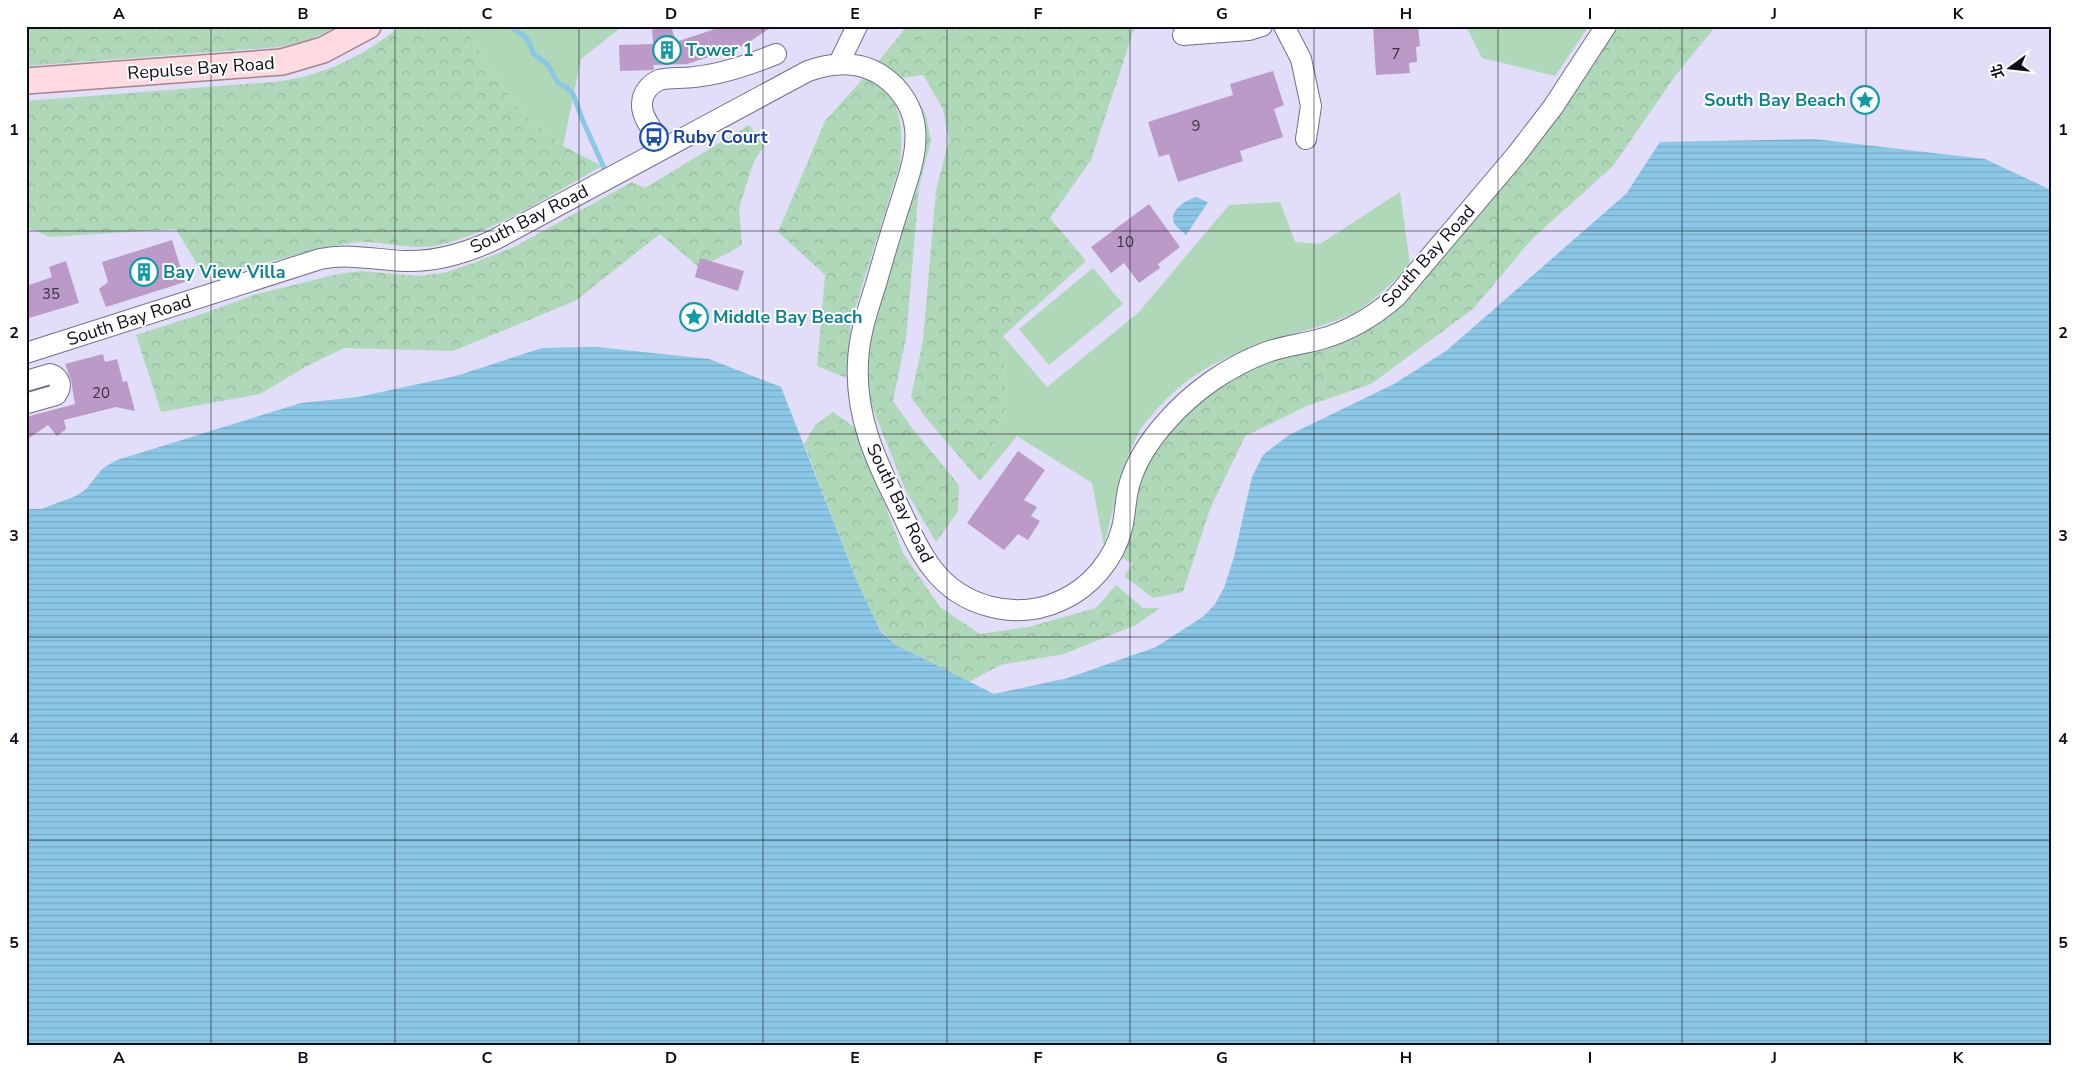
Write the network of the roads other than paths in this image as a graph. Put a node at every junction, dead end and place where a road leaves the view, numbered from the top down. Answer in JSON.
{"nodes":[{"id":1,"x":368,"y":26,"type":"edge"},
{"id":2,"x":857,"y":26,"type":"edge"},
{"id":3,"x":1262,"y":26,"type":"edge"},
{"id":4,"x":1284,"y":26,"type":"edge"},
{"id":5,"x":1606,"y":26,"type":"edge"},
{"id":6,"x":1183,"y":35,"type":"dead end"},
{"id":7,"x":776,"y":54,"type":"dead end"},
{"id":8,"x":838,"y":63,"type":"junction"},
{"id":9,"x":26,"y":81,"type":"edge"},
{"id":10,"x":1306,"y":139,"type":"dead end"},
{"id":11,"x":665,"y":148,"type":"junction"},
{"id":12,"x":26,"y":353,"type":"edge"},
{"id":13,"x":26,"y":381,"type":"edge"},
{"id":14,"x":28,"y":403,"type":"dead end"}],
"edges":[{"from":1,"to":9,"type":"main road","name":"Repulse Bay Road"},
{"from":2,"to":8,"type":"street"},
{"from":3,"to":6,"type":"street"},
{"from":4,"to":10,"type":"street"},
{"from":5,"to":8,"type":"street","name":"South Bay Road"},
{"from":7,"to":11,"type":"street"},
{"from":8,"to":11,"type":"street","name":"South Bay Road"},
{"from":11,"to":12,"type":"street","name":"South Bay Road"},
{"from":13,"to":14,"type":"street"}]}
